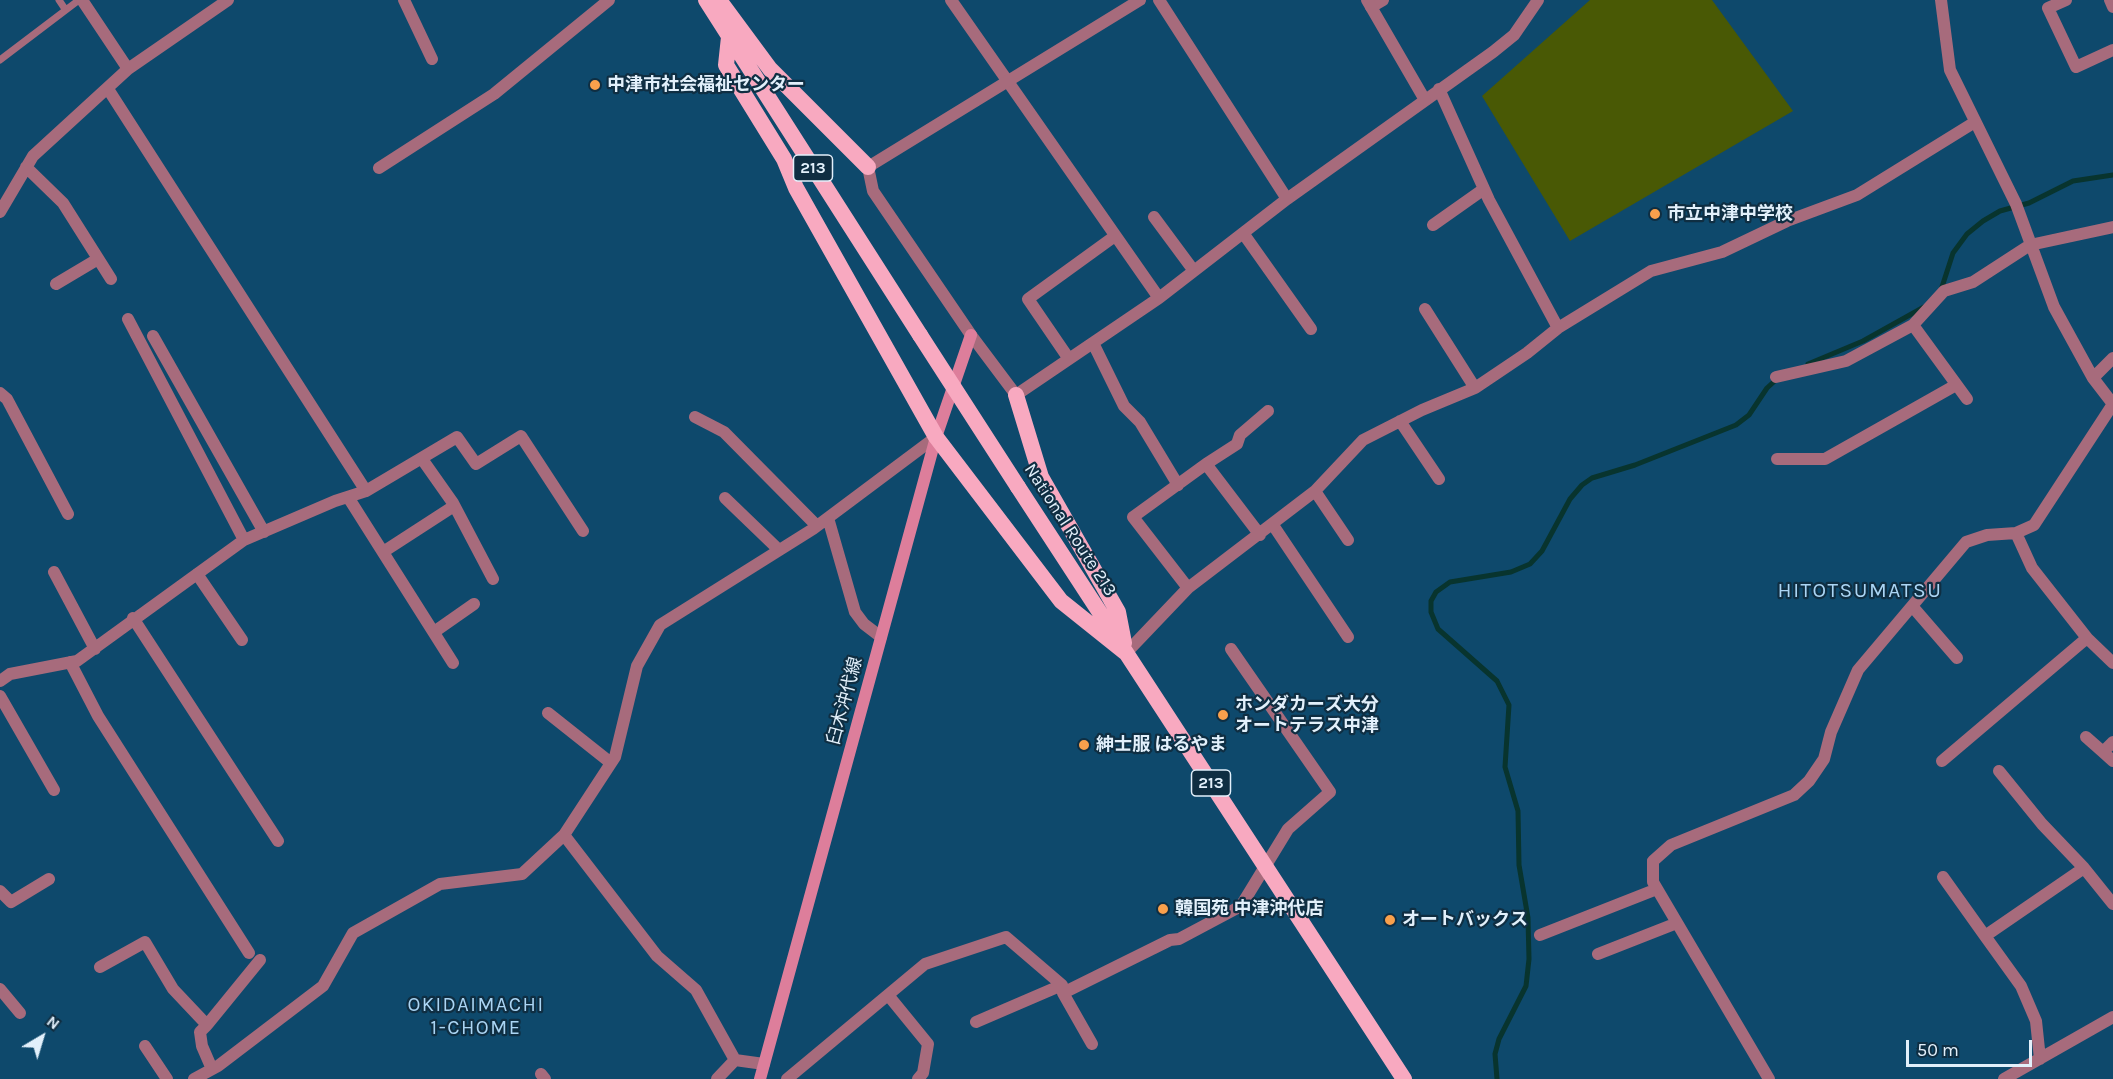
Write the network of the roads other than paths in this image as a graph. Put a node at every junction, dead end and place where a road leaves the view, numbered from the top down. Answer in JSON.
{"nodes":[{"id":1,"x":59,"y":0,"type":"edge"},
{"id":2,"x":80,"y":0,"type":"edge"},
{"id":3,"x":228,"y":0,"type":"edge"},
{"id":4,"x":404,"y":0,"type":"edge"},
{"id":5,"x":609,"y":0,"type":"edge"},
{"id":6,"x":706,"y":0,"type":"edge"},
{"id":7,"x":719,"y":0,"type":"edge"},
{"id":8,"x":951,"y":0,"type":"edge"},
{"id":9,"x":1140,"y":0,"type":"edge"},
{"id":10,"x":1159,"y":0,"type":"edge"},
{"id":11,"x":1383,"y":0,"type":"edge"},
{"id":12,"x":1538,"y":0,"type":"edge"},
{"id":13,"x":1941,"y":0,"type":"edge"},
{"id":14,"x":2066,"y":0,"type":"edge"},
{"id":15,"x":2110,"y":0,"type":"edge"},
{"id":16,"x":1369,"y":3,"type":"edge"},
{"id":17,"x":2113,"y":7,"type":"edge"},
{"id":18,"x":66,"y":9,"type":"junction"},
{"id":19,"x":729,"y":37,"type":"junction"},
{"id":20,"x":2113,"y":50,"type":"edge"},
{"id":21,"x":432,"y":59,"type":"dead end"},
{"id":22,"x":0,"y":60,"type":"edge"},
{"id":23,"x":128,"y":69,"type":"junction"},
{"id":24,"x":1008,"y":81,"type":"junction"},
{"id":25,"x":108,"y":89,"type":"junction"},
{"id":26,"x":1439,"y":89,"type":"junction"},
{"id":27,"x":1425,"y":100,"type":"junction"},
{"id":28,"x":1975,"y":122,"type":"junction"},
{"id":29,"x":26,"y":167,"type":"junction"},
{"id":30,"x":868,"y":167,"type":"junction"},
{"id":31,"x":379,"y":168,"type":"dead end"},
{"id":32,"x":1484,"y":189,"type":"junction"},
{"id":33,"x":1287,"y":199,"type":"junction"},
{"id":34,"x":0,"y":212,"type":"edge"},
{"id":35,"x":1154,"y":217,"type":"dead end"},
{"id":36,"x":1433,"y":225,"type":"dead end"},
{"id":37,"x":2113,"y":227,"type":"edge"},
{"id":38,"x":1243,"y":233,"type":"junction"},
{"id":39,"x":1115,"y":236,"type":"junction"},
{"id":40,"x":2030,"y":245,"type":"junction"},
{"id":41,"x":98,"y":259,"type":"junction"},
{"id":42,"x":1194,"y":271,"type":"junction"},
{"id":43,"x":111,"y":279,"type":"dead end"},
{"id":44,"x":56,"y":284,"type":"dead end"},
{"id":45,"x":1159,"y":298,"type":"junction"},
{"id":46,"x":1425,"y":309,"type":"dead end"},
{"id":47,"x":128,"y":319,"type":"dead end"},
{"id":48,"x":1913,"y":325,"type":"junction"},
{"id":49,"x":1558,"y":328,"type":"junction"},
{"id":50,"x":1311,"y":329,"type":"dead end"},
{"id":51,"x":970,"y":335,"type":"junction"},
{"id":52,"x":153,"y":336,"type":"dead end"},
{"id":53,"x":1093,"y":343,"type":"junction"},
{"id":54,"x":2113,"y":358,"type":"edge"},
{"id":55,"x":1069,"y":359,"type":"junction"},
{"id":56,"x":1776,"y":377,"type":"dead end"},
{"id":57,"x":2093,"y":378,"type":"junction"},
{"id":58,"x":1956,"y":385,"type":"junction"},
{"id":59,"x":1475,"y":388,"type":"junction"},
{"id":60,"x":0,"y":393,"type":"edge"},
{"id":61,"x":1016,"y":395,"type":"junction"},
{"id":62,"x":1967,"y":399,"type":"dead end"},
{"id":63,"x":2113,"y":404,"type":"edge"},
{"id":64,"x":1268,"y":411,"type":"dead end"},
{"id":65,"x":695,"y":417,"type":"dead end"},
{"id":66,"x":1400,"y":421,"type":"junction"},
{"id":67,"x":936,"y":437,"type":"junction"},
{"id":68,"x":422,"y":459,"type":"junction"},
{"id":69,"x":1777,"y":459,"type":"dead end"},
{"id":70,"x":1206,"y":465,"type":"junction"},
{"id":71,"x":1439,"y":479,"type":"dead end"},
{"id":72,"x":1178,"y":484,"type":"junction"},
{"id":73,"x":366,"y":491,"type":"junction"},
{"id":74,"x":1315,"y":491,"type":"junction"},
{"id":75,"x":348,"y":497,"type":"junction"},
{"id":76,"x":725,"y":498,"type":"dead end"},
{"id":77,"x":454,"y":506,"type":"junction"},
{"id":78,"x":68,"y":513,"type":"dead end"},
{"id":79,"x":828,"y":518,"type":"junction"},
{"id":80,"x":1273,"y":525,"type":"junction"},
{"id":81,"x":817,"y":526,"type":"junction"},
{"id":82,"x":264,"y":531,"type":"junction"},
{"id":83,"x":583,"y":531,"type":"dead end"},
{"id":84,"x":2016,"y":533,"type":"junction"},
{"id":85,"x":1260,"y":535,"type":"junction"},
{"id":86,"x":244,"y":540,"type":"junction"},
{"id":87,"x":1348,"y":540,"type":"dead end"},
{"id":88,"x":779,"y":550,"type":"junction"},
{"id":89,"x":383,"y":552,"type":"junction"},
{"id":90,"x":54,"y":572,"type":"dead end"},
{"id":91,"x":197,"y":574,"type":"junction"},
{"id":92,"x":493,"y":579,"type":"dead end"},
{"id":93,"x":1188,"y":588,"type":"junction"},
{"id":94,"x":474,"y":604,"type":"dead end"},
{"id":95,"x":1912,"y":606,"type":"junction"},
{"id":96,"x":133,"y":618,"type":"junction"},
{"id":97,"x":434,"y":632,"type":"junction"},
{"id":98,"x":881,"y":637,"type":"junction"},
{"id":99,"x":1348,"y":638,"type":"dead end"},
{"id":100,"x":2087,"y":638,"type":"junction"},
{"id":101,"x":242,"y":640,"type":"dead end"},
{"id":102,"x":95,"y":649,"type":"junction"},
{"id":103,"x":1231,"y":649,"type":"dead end"},
{"id":104,"x":1126,"y":653,"type":"junction"},
{"id":105,"x":1957,"y":658,"type":"dead end"},
{"id":106,"x":70,"y":662,"type":"junction"},
{"id":107,"x":453,"y":663,"type":"dead end"},
{"id":108,"x":2113,"y":663,"type":"edge"},
{"id":109,"x":0,"y":681,"type":"edge"},
{"id":110,"x":0,"y":696,"type":"edge"},
{"id":111,"x":548,"y":713,"type":"dead end"},
{"id":112,"x":2086,"y":736,"type":"dead end"},
{"id":113,"x":2113,"y":742,"type":"edge"},
{"id":114,"x":2103,"y":752,"type":"junction"},
{"id":115,"x":1942,"y":761,"type":"dead end"},
{"id":116,"x":2113,"y":761,"type":"edge"},
{"id":117,"x":611,"y":763,"type":"junction"},
{"id":118,"x":1999,"y":771,"type":"dead end"},
{"id":119,"x":54,"y":790,"type":"dead end"},
{"id":120,"x":564,"y":835,"type":"junction"},
{"id":121,"x":278,"y":841,"type":"dead end"},
{"id":122,"x":1266,"y":867,"type":"junction"},
{"id":123,"x":2084,"y":868,"type":"junction"},
{"id":124,"x":1943,"y":877,"type":"dead end"},
{"id":125,"x":49,"y":879,"type":"dead end"},
{"id":126,"x":1657,"y":889,"type":"junction"},
{"id":127,"x":0,"y":891,"type":"edge"},
{"id":128,"x":2113,"y":904,"type":"edge"},
{"id":129,"x":1677,"y":923,"type":"junction"},
{"id":130,"x":1540,"y":935,"type":"dead end"},
{"id":131,"x":1984,"y":936,"type":"junction"},
{"id":132,"x":1598,"y":954,"type":"dead end"},
{"id":133,"x":100,"y":967,"type":"dead end"},
{"id":134,"x":0,"y":989,"type":"edge"},
{"id":135,"x":1062,"y":989,"type":"junction"},
{"id":136,"x":888,"y":994,"type":"junction"},
{"id":137,"x":20,"y":1013,"type":"dead end"},
{"id":138,"x":2113,"y":1017,"type":"edge"},
{"id":139,"x":976,"y":1022,"type":"dead end"},
{"id":140,"x":207,"y":1025,"type":"junction"},
{"id":141,"x":1092,"y":1044,"type":"dead end"},
{"id":142,"x":145,"y":1046,"type":"dead end"},
{"id":143,"x":2040,"y":1059,"type":"junction"},
{"id":144,"x":735,"y":1060,"type":"junction"},
{"id":145,"x":764,"y":1064,"type":"junction"},
{"id":146,"x":212,"y":1069,"type":"junction"},
{"id":147,"x":167,"y":1079,"type":"edge"},
{"id":148,"x":194,"y":1079,"type":"edge"},
{"id":149,"x":717,"y":1079,"type":"edge"},
{"id":150,"x":760,"y":1079,"type":"edge"},
{"id":151,"x":787,"y":1079,"type":"edge"},
{"id":152,"x":918,"y":1079,"type":"edge"},
{"id":153,"x":1404,"y":1079,"type":"edge"},
{"id":154,"x":1769,"y":1079,"type":"edge"},
{"id":155,"x":2004,"y":1079,"type":"edge"}],
"edges":[{"from":1,"to":18,"type":"lane"},
{"from":2,"to":18,"type":"lane"},
{"from":2,"to":23,"type":"street"},
{"from":3,"to":23,"type":"street"},
{"from":4,"to":21,"type":"street"},
{"from":5,"to":31,"type":"street"},
{"from":6,"to":19,"type":"highway","name":"National Route 213","number":"213"},
{"from":7,"to":30,"type":"highway"},
{"from":8,"to":24,"type":"street"},
{"from":9,"to":24,"type":"street"},
{"from":10,"to":33,"type":"street"},
{"from":11,"to":16,"type":"street"},
{"from":12,"to":26,"type":"street"},
{"from":13,"to":28,"type":"street"},
{"from":14,"to":20,"type":"street"},
{"from":15,"to":17,"type":"street"},
{"from":16,"to":27,"type":"street"},
{"from":18,"to":22,"type":"lane"},
{"from":19,"to":67,"type":"highway"},
{"from":19,"to":104,"type":"highway","name":"National Route 213","number":"213","bridge":true},
{"from":23,"to":25,"type":"street"},
{"from":24,"to":30,"type":"street"},
{"from":24,"to":39,"type":"street"},
{"from":25,"to":29,"type":"street"},
{"from":25,"to":73,"type":"street"},
{"from":26,"to":27,"type":"street"},
{"from":26,"to":32,"type":"street"},
{"from":27,"to":33,"type":"street"},
{"from":28,"to":40,"type":"street"},
{"from":28,"to":49,"type":"street"},
{"from":29,"to":34,"type":"street"},
{"from":29,"to":41,"type":"street"},
{"from":30,"to":51,"type":"street"},
{"from":32,"to":36,"type":"street"},
{"from":32,"to":49,"type":"street"},
{"from":33,"to":38,"type":"street"},
{"from":35,"to":42,"type":"street"},
{"from":37,"to":40,"type":"street"},
{"from":38,"to":42,"type":"street"},
{"from":38,"to":50,"type":"street"},
{"from":39,"to":45,"type":"street"},
{"from":39,"to":55,"type":"street"},
{"from":40,"to":48,"type":"street"},
{"from":40,"to":57,"type":"street"},
{"from":41,"to":43,"type":"street"},
{"from":41,"to":44,"type":"street"},
{"from":42,"to":45,"type":"street"},
{"from":45,"to":53,"type":"street"},
{"from":46,"to":59,"type":"street"},
{"from":47,"to":86,"type":"street"},
{"from":48,"to":56,"type":"street"},
{"from":48,"to":58,"type":"street"},
{"from":49,"to":59,"type":"street"},
{"from":51,"to":61,"type":"street"},
{"from":51,"to":67,"type":"main road","name":"臼木沖代線"},
{"from":52,"to":82,"type":"street"},
{"from":53,"to":55,"type":"street"},
{"from":53,"to":72,"type":"street"},
{"from":54,"to":57,"type":"street"},
{"from":55,"to":61,"type":"street"},
{"from":57,"to":63,"type":"street"},
{"from":58,"to":62,"type":"street"},
{"from":58,"to":69,"type":"street"},
{"from":59,"to":66,"type":"street"},
{"from":60,"to":78,"type":"street"},
{"from":61,"to":104,"type":"highway"},
{"from":63,"to":84,"type":"street"},
{"from":64,"to":70,"type":"street"},
{"from":65,"to":81,"type":"street"},
{"from":66,"to":71,"type":"street"},
{"from":66,"to":74,"type":"street"},
{"from":67,"to":79,"type":"street"},
{"from":67,"to":98,"type":"main road","name":"臼木沖代線"},
{"from":67,"to":104,"type":"highway"},
{"from":68,"to":73,"type":"street"},
{"from":68,"to":77,"type":"street"},
{"from":68,"to":83,"type":"street"},
{"from":70,"to":72,"type":"street"},
{"from":70,"to":85,"type":"street"},
{"from":72,"to":93,"type":"street"},
{"from":73,"to":75,"type":"street"},
{"from":74,"to":80,"type":"street"},
{"from":74,"to":87,"type":"street"},
{"from":75,"to":82,"type":"street"},
{"from":75,"to":89,"type":"street"},
{"from":76,"to":88,"type":"street"},
{"from":77,"to":89,"type":"street"},
{"from":77,"to":92,"type":"street"},
{"from":79,"to":81,"type":"street"},
{"from":79,"to":98,"type":"street"},
{"from":80,"to":85,"type":"street"},
{"from":80,"to":99,"type":"street"},
{"from":81,"to":88,"type":"street"},
{"from":82,"to":86,"type":"street"},
{"from":84,"to":95,"type":"street"},
{"from":84,"to":100,"type":"street"},
{"from":85,"to":93,"type":"street"},
{"from":86,"to":91,"type":"street"},
{"from":88,"to":117,"type":"street"},
{"from":89,"to":97,"type":"street"},
{"from":90,"to":102,"type":"street"},
{"from":91,"to":96,"type":"street"},
{"from":91,"to":101,"type":"street"},
{"from":93,"to":104,"type":"street"},
{"from":94,"to":97,"type":"street"},
{"from":95,"to":105,"type":"street"},
{"from":95,"to":126,"type":"street"},
{"from":96,"to":102,"type":"street"},
{"from":96,"to":121,"type":"street"},
{"from":97,"to":107,"type":"street"},
{"from":98,"to":145,"type":"main road","name":"臼木沖代線"},
{"from":100,"to":108,"type":"street"},
{"from":100,"to":115,"type":"street"},
{"from":102,"to":106,"type":"street"},
{"from":103,"to":122,"type":"street"},
{"from":104,"to":122,"type":"highway","name":"National Route 213","number":"213"},
{"from":106,"to":109,"type":"street"},
{"from":106,"to":140,"type":"street"},
{"from":110,"to":119,"type":"street"},
{"from":111,"to":117,"type":"street"},
{"from":112,"to":114,"type":"street"},
{"from":113,"to":114,"type":"street"},
{"from":114,"to":116,"type":"street"},
{"from":117,"to":120,"type":"street"},
{"from":118,"to":123,"type":"street"},
{"from":120,"to":144,"type":"street"},
{"from":120,"to":146,"type":"street"},
{"from":122,"to":135,"type":"street"},
{"from":122,"to":153,"type":"highway","name":"National Route 213","number":"213"},
{"from":123,"to":128,"type":"street"},
{"from":123,"to":131,"type":"street"},
{"from":124,"to":131,"type":"street"},
{"from":125,"to":127,"type":"street"},
{"from":126,"to":129,"type":"street"},
{"from":126,"to":130,"type":"street"},
{"from":129,"to":132,"type":"street"},
{"from":129,"to":154,"type":"street"},
{"from":131,"to":143,"type":"street"},
{"from":133,"to":140,"type":"street"},
{"from":134,"to":137,"type":"street"},
{"from":135,"to":136,"type":"street"},
{"from":135,"to":139,"type":"street"},
{"from":135,"to":141,"type":"street"},
{"from":136,"to":151,"type":"street"},
{"from":136,"to":152,"type":"street"},
{"from":138,"to":143,"type":"street"},
{"from":140,"to":146,"type":"street"},
{"from":142,"to":147,"type":"street"},
{"from":143,"to":155,"type":"street"},
{"from":144,"to":145,"type":"street"},
{"from":144,"to":149,"type":"street"},
{"from":145,"to":150,"type":"main road","name":"臼木沖代線"},
{"from":146,"to":148,"type":"street"}]}
